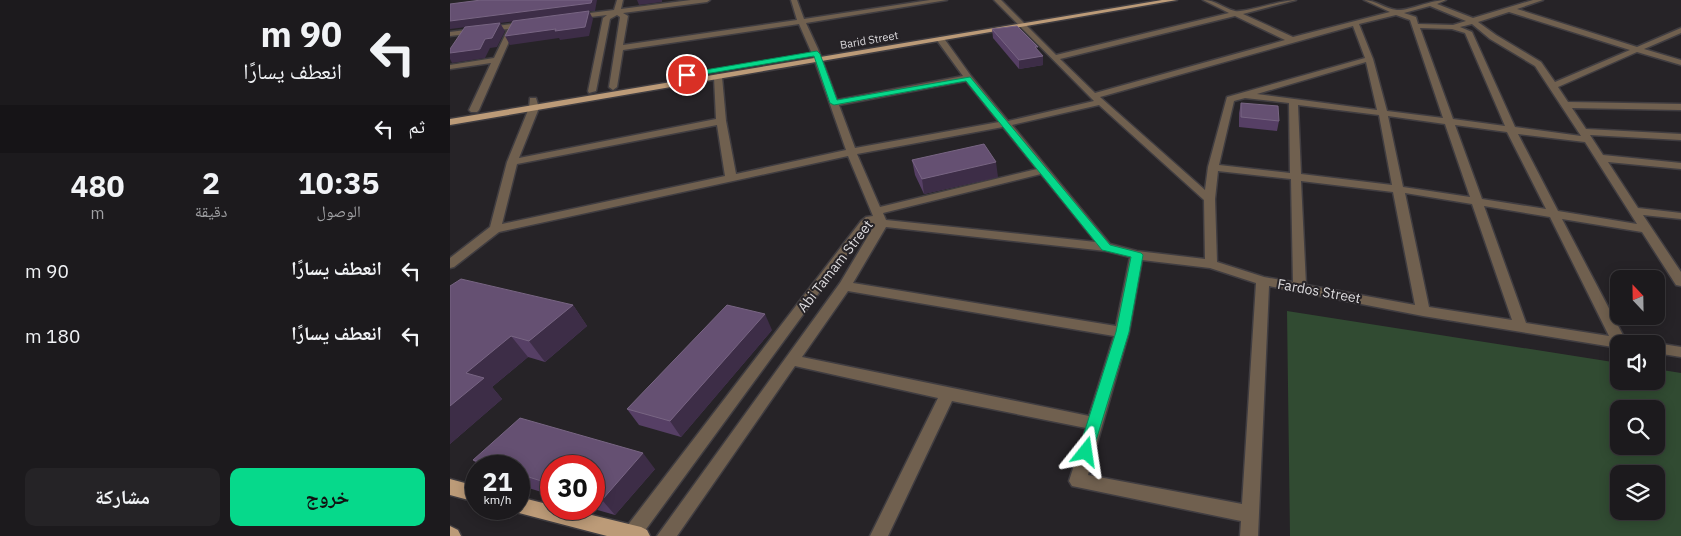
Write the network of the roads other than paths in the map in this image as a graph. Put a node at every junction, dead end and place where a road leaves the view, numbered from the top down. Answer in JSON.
{"nodes":[{"id":1,"x":620,"y":0,"type":"edge"},
{"id":2,"x":707,"y":0,"type":"edge"},
{"id":3,"x":794,"y":0,"type":"edge"},
{"id":4,"x":885,"y":0,"type":"edge"},
{"id":5,"x":944,"y":0,"type":"edge"},
{"id":6,"x":997,"y":0,"type":"edge"},
{"id":7,"x":1140,"y":0,"type":"edge"},
{"id":8,"x":1174,"y":0,"type":"edge"},
{"id":9,"x":1206,"y":0,"type":"edge"},
{"id":10,"x":1293,"y":0,"type":"edge"},
{"id":11,"x":1367,"y":0,"type":"edge"},
{"id":12,"x":1443,"y":0,"type":"edge"},
{"id":13,"x":1540,"y":0,"type":"edge"},
{"id":14,"x":908,"y":2,"type":"edge"},
{"id":15,"x":1430,"y":3,"type":"junction"},
{"id":16,"x":890,"y":8,"type":"junction"},
{"id":17,"x":1508,"y":9,"type":"junction"},
{"id":18,"x":618,"y":12,"type":"junction"},
{"id":19,"x":1398,"y":12,"type":"junction"},
{"id":20,"x":1235,"y":14,"type":"junction"},
{"id":21,"x":570,"y":18,"type":"edge"},
{"id":22,"x":800,"y":18,"type":"junction"},
{"id":23,"x":1473,"y":21,"type":"junction"},
{"id":24,"x":532,"y":23,"type":"edge"},
{"id":25,"x":1019,"y":23,"type":"junction"},
{"id":26,"x":1355,"y":23,"type":"junction"},
{"id":27,"x":513,"y":26,"type":"junction"},
{"id":28,"x":1415,"y":26,"type":"junction"},
{"id":29,"x":1453,"y":27,"type":"junction"},
{"id":30,"x":1681,"y":30,"type":"edge"},
{"id":31,"x":450,"y":34,"type":"edge"},
{"id":32,"x":940,"y":39,"type":"junction"},
{"id":33,"x":1292,"y":40,"type":"junction"},
{"id":34,"x":619,"y":45,"type":"junction"},
{"id":35,"x":1638,"y":49,"type":"junction"},
{"id":36,"x":818,"y":57,"type":"junction"},
{"id":37,"x":1054,"y":58,"type":"junction"},
{"id":38,"x":1369,"y":60,"type":"junction"},
{"id":39,"x":496,"y":63,"type":"junction"},
{"id":40,"x":1681,"y":63,"type":"edge"},
{"id":41,"x":450,"y":67,"type":"edge"},
{"id":42,"x":450,"y":72,"type":"edge"},
{"id":43,"x":718,"y":77,"type":"junction"},
{"id":44,"x":968,"y":78,"type":"junction"},
{"id":45,"x":1553,"y":86,"type":"junction"},
{"id":46,"x":613,"y":87,"type":"junction"},
{"id":47,"x":592,"y":91,"type":"junction"},
{"id":48,"x":1245,"y":95,"type":"junction"},
{"id":49,"x":1097,"y":99,"type":"junction"},
{"id":50,"x":1293,"y":102,"type":"junction"},
{"id":51,"x":834,"y":103,"type":"junction"},
{"id":52,"x":534,"y":104,"type":"junction"},
{"id":53,"x":1564,"y":105,"type":"junction"},
{"id":54,"x":1681,"y":107,"type":"edge"},
{"id":55,"x":474,"y":110,"type":"junction"},
{"id":56,"x":450,"y":114,"type":"edge"},
{"id":57,"x":1383,"y":114,"type":"junction"},
{"id":58,"x":721,"y":121,"type":"junction"},
{"id":59,"x":450,"y":122,"type":"edge"},
{"id":60,"x":1448,"y":122,"type":"junction"},
{"id":61,"x":1005,"y":124,"type":"junction"},
{"id":62,"x":1511,"y":130,"type":"junction"},
{"id":63,"x":1586,"y":136,"type":"junction"},
{"id":64,"x":1681,"y":137,"type":"edge"},
{"id":65,"x":852,"y":152,"type":"junction"},
{"id":66,"x":1600,"y":158,"type":"junction"},
{"id":67,"x":512,"y":162,"type":"junction"},
{"id":68,"x":1681,"y":166,"type":"edge"},
{"id":69,"x":1213,"y":167,"type":"junction"},
{"id":70,"x":1042,"y":171,"type":"junction"},
{"id":71,"x":1295,"y":176,"type":"junction"},
{"id":72,"x":731,"y":178,"type":"junction"},
{"id":73,"x":1398,"y":189,"type":"junction"},
{"id":74,"x":1209,"y":199,"type":"junction"},
{"id":75,"x":1476,"y":200,"type":"junction"},
{"id":76,"x":1635,"y":211,"type":"junction"},
{"id":77,"x":1554,"y":214,"type":"junction"},
{"id":78,"x":879,"y":216,"type":"junction"},
{"id":79,"x":1681,"y":216,"type":"edge"},
{"id":80,"x":495,"y":229,"type":"junction"},
{"id":81,"x":1647,"y":229,"type":"junction"},
{"id":82,"x":1106,"y":248,"type":"junction"},
{"id":83,"x":1137,"y":255,"type":"junction"},
{"id":84,"x":450,"y":264,"type":"edge"},
{"id":85,"x":1211,"y":264,"type":"junction"},
{"id":86,"x":1263,"y":281,"type":"junction"},
{"id":87,"x":1681,"y":282,"type":"edge"},
{"id":88,"x":845,"y":286,"type":"junction"},
{"id":89,"x":1300,"y":287,"type":"junction"},
{"id":90,"x":1423,"y":311,"type":"junction"},
{"id":91,"x":1521,"y":327,"type":"junction"},
{"id":92,"x":1122,"y":332,"type":"junction"},
{"id":93,"x":1619,"y":335,"type":"edge"},
{"id":94,"x":1610,"y":341,"type":"edge"},
{"id":95,"x":1665,"y":349,"type":"edge"},
{"id":96,"x":1681,"y":352,"type":"edge"},
{"id":97,"x":791,"y":360,"type":"junction"},
{"id":98,"x":948,"y":394,"type":"junction"},
{"id":99,"x":1094,"y":423,"type":"junction"},
{"id":100,"x":450,"y":488,"type":"edge"},
{"id":101,"x":465,"y":491,"type":"edge"},
{"id":102,"x":530,"y":507,"type":"edge"},
{"id":103,"x":1250,"y":514,"type":"junction"},
{"id":104,"x":634,"y":535,"type":"edge"},
{"id":105,"x":666,"y":536,"type":"edge"},
{"id":106,"x":880,"y":536,"type":"edge"},
{"id":107,"x":1249,"y":536,"type":"edge"}],
"edges":[{"from":1,"to":18,"type":"street"},
{"from":2,"to":18,"type":"street"},
{"from":3,"to":22,"type":"street"},
{"from":4,"to":16,"type":"street"},
{"from":5,"to":14,"type":"street"},
{"from":6,"to":25,"type":"street"},
{"from":7,"to":25,"type":"main road","name":"Barid Street"},
{"from":8,"to":25,"type":"main road","name":"Barid Street"},
{"from":9,"to":20,"type":"street"},
{"from":10,"to":20,"type":"street"},
{"from":11,"to":19,"type":"street"},
{"from":12,"to":15,"type":"street"},
{"from":13,"to":17,"type":"street"},
{"from":14,"to":16,"type":"street"},
{"from":15,"to":19,"type":"street"},
{"from":15,"to":23,"type":"street"},
{"from":16,"to":22,"type":"street"},
{"from":17,"to":23,"type":"street"},
{"from":17,"to":35,"type":"street"},
{"from":18,"to":21,"type":"street"},
{"from":18,"to":34,"type":"street"},
{"from":18,"to":47,"type":"street"},
{"from":19,"to":26,"type":"street"},
{"from":19,"to":28,"type":"street"},
{"from":20,"to":33,"type":"street"},
{"from":20,"to":37,"type":"street"},
{"from":22,"to":34,"type":"street"},
{"from":22,"to":36,"type":"street"},
{"from":23,"to":29,"type":"street"},
{"from":23,"to":45,"type":"street"},
{"from":24,"to":27,"type":"street"},
{"from":25,"to":32,"type":"main road","name":"Barid Street"},
{"from":25,"to":36,"type":"main road","name":"Barid Street"},
{"from":25,"to":37,"type":"street"},
{"from":26,"to":33,"type":"street"},
{"from":26,"to":38,"type":"street"},
{"from":27,"to":31,"type":"street"},
{"from":27,"to":39,"type":"street"},
{"from":28,"to":29,"type":"street"},
{"from":28,"to":60,"type":"street"},
{"from":29,"to":62,"type":"street"},
{"from":30,"to":35,"type":"street"},
{"from":32,"to":36,"type":"main road","name":"Barid Street"},
{"from":32,"to":44,"type":"street"},
{"from":33,"to":49,"type":"street"},
{"from":34,"to":46,"type":"street"},
{"from":35,"to":40,"type":"street"},
{"from":35,"to":45,"type":"street"},
{"from":36,"to":43,"type":"main road","name":"Barid Street"},
{"from":36,"to":46,"type":"main road","name":"Barid Street"},
{"from":36,"to":51,"type":"street"},
{"from":37,"to":49,"type":"street"},
{"from":38,"to":48,"type":"street"},
{"from":38,"to":57,"type":"street"},
{"from":39,"to":41,"type":"street"},
{"from":39,"to":42,"type":"street"},
{"from":39,"to":55,"type":"street"},
{"from":43,"to":52,"type":"main road","name":"Barid Street"},
{"from":43,"to":58,"type":"street"},
{"from":44,"to":51,"type":"street"},
{"from":44,"to":61,"type":"street"},
{"from":45,"to":53,"type":"street"},
{"from":46,"to":47,"type":"main road","name":"Barid Street"},
{"from":47,"to":52,"type":"main road","name":"Barid Street"},
{"from":48,"to":50,"type":"street"},
{"from":48,"to":69,"type":"street"},
{"from":49,"to":61,"type":"street"},
{"from":49,"to":74,"type":"street"},
{"from":50,"to":57,"type":"street"},
{"from":50,"to":71,"type":"street"},
{"from":51,"to":65,"type":"street"},
{"from":52,"to":55,"type":"main road","name":"Barid Street"},
{"from":52,"to":59,"type":"main road","name":"Barid Street"},
{"from":52,"to":67,"type":"street"},
{"from":53,"to":54,"type":"street"},
{"from":53,"to":63,"type":"street"},
{"from":55,"to":56,"type":"main road","name":"Barid Street"},
{"from":57,"to":60,"type":"street"},
{"from":57,"to":73,"type":"street"},
{"from":58,"to":67,"type":"street"},
{"from":58,"to":72,"type":"street"},
{"from":60,"to":62,"type":"street"},
{"from":60,"to":75,"type":"street"},
{"from":61,"to":65,"type":"street"},
{"from":61,"to":70,"type":"street"},
{"from":62,"to":63,"type":"street"},
{"from":62,"to":77,"type":"street"},
{"from":63,"to":64,"type":"street"},
{"from":63,"to":66,"type":"street"},
{"from":65,"to":72,"type":"street"},
{"from":65,"to":78,"type":"street"},
{"from":66,"to":68,"type":"street"},
{"from":66,"to":76,"type":"street"},
{"from":67,"to":80,"type":"street"},
{"from":69,"to":71,"type":"street"},
{"from":69,"to":74,"type":"street"},
{"from":70,"to":78,"type":"street"},
{"from":70,"to":82,"type":"street"},
{"from":71,"to":73,"type":"street"},
{"from":71,"to":89,"type":"street"},
{"from":72,"to":80,"type":"street"},
{"from":73,"to":75,"type":"street"},
{"from":73,"to":90,"type":"street"},
{"from":74,"to":85,"type":"street"},
{"from":75,"to":77,"type":"street"},
{"from":75,"to":91,"type":"street"},
{"from":76,"to":79,"type":"street"},
{"from":76,"to":81,"type":"street"},
{"from":77,"to":81,"type":"street"},
{"from":77,"to":93,"type":"street"},
{"from":78,"to":82,"type":"street"},
{"from":78,"to":88,"type":"street","name":"Abi Tamam Street"},
{"from":78,"to":104,"type":"street","name":"Abi Tamam Street"},
{"from":80,"to":84,"type":"street"},
{"from":81,"to":87,"type":"street"},
{"from":82,"to":83,"type":"street"},
{"from":83,"to":85,"type":"street"},
{"from":83,"to":92,"type":"street"},
{"from":85,"to":86,"type":"street"},
{"from":86,"to":89,"type":"street","name":"Fardos Street"},
{"from":86,"to":103,"type":"street","name":"Fardos Street"},
{"from":88,"to":92,"type":"street"},
{"from":88,"to":97,"type":"street","name":"Abi Tamam Street"},
{"from":89,"to":90,"type":"street","name":"Fardos Street"},
{"from":90,"to":91,"type":"street","name":"Fardos Street"},
{"from":91,"to":94,"type":"street","name":"Fardos Street"},
{"from":92,"to":99,"type":"street"},
{"from":95,"to":96,"type":"street"},
{"from":97,"to":98,"type":"street"},
{"from":97,"to":105,"type":"street","name":"Abi Tamam Street"},
{"from":98,"to":99,"type":"street"},
{"from":98,"to":106,"type":"street"},
{"from":99,"to":103,"type":"street"},
{"from":100,"to":101,"type":"main road"},
{"from":102,"to":104,"type":"main road"},
{"from":103,"to":107,"type":"street","name":"Fardos Street"}]}
